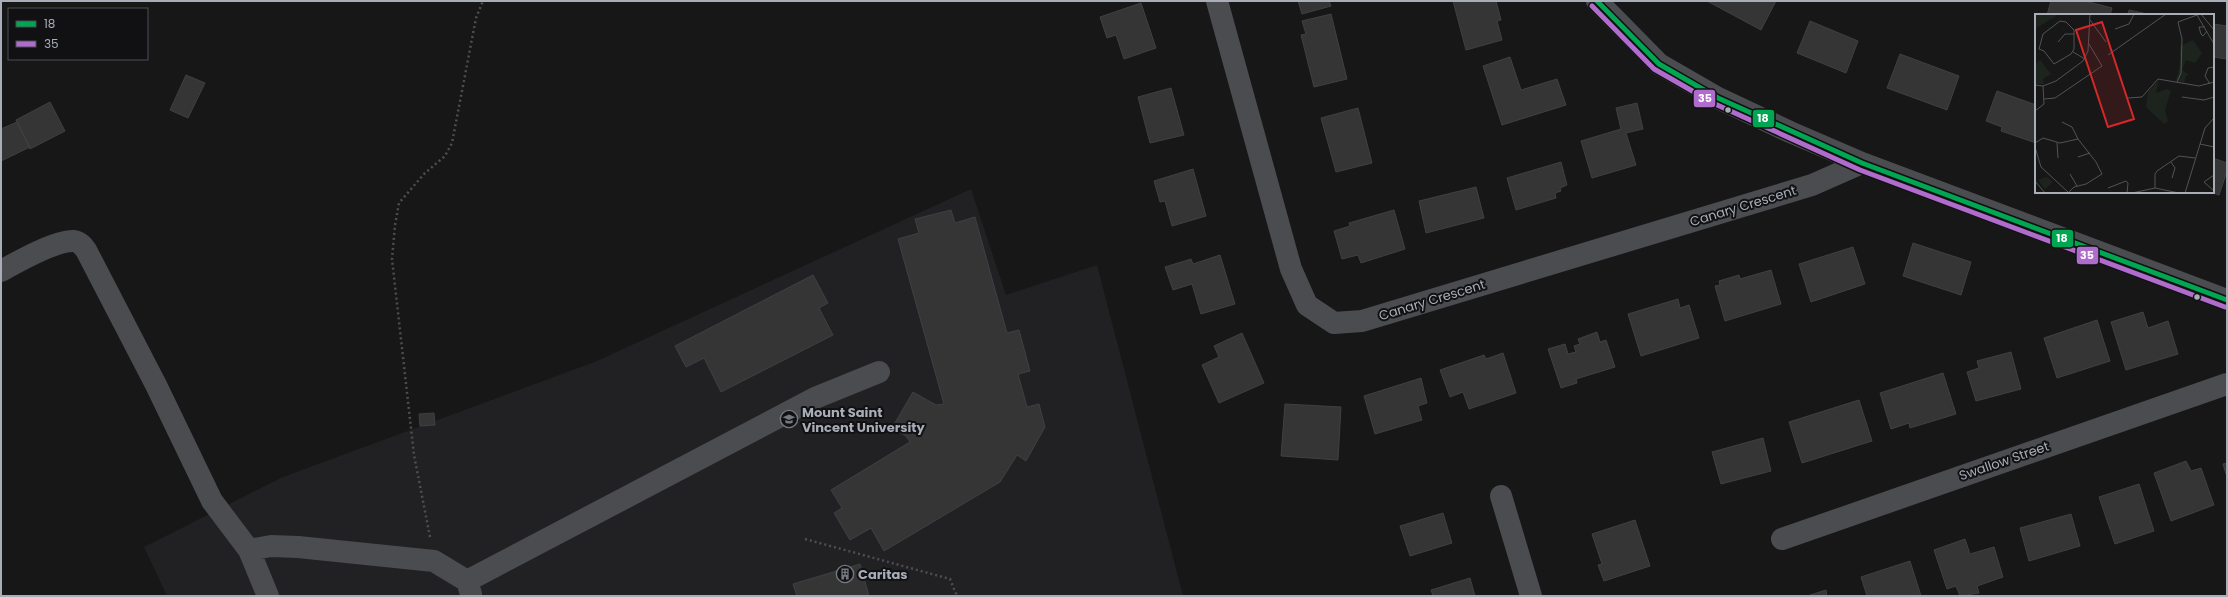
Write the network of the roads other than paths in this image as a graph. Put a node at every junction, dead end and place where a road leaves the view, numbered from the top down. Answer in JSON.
{"nodes":[{"id":1,"x":1217,"y":1,"type":"edge"},
{"id":2,"x":1597,"y":1,"type":"edge"},
{"id":3,"x":1862,"y":163,"type":"junction"},
{"id":4,"x":1,"y":271,"type":"edge"},
{"id":5,"x":2227,"y":300,"type":"edge"},
{"id":6,"x":879,"y":372,"type":"dead end"},
{"id":7,"x":2227,"y":384,"type":"edge"},
{"id":8,"x":1501,"y":496,"type":"dead end"},
{"id":9,"x":1782,"y":539,"type":"dead end"},
{"id":10,"x":249,"y":550,"type":"junction"},
{"id":11,"x":469,"y":589,"type":"edge"},
{"id":12,"x":268,"y":596,"type":"edge"},
{"id":13,"x":1531,"y":596,"type":"edge"}],
"edges":[{"from":1,"to":3,"type":"street","name":"Canary Crescent"},
{"from":2,"to":3,"type":"street"},
{"from":3,"to":5,"type":"street"},
{"from":4,"to":10,"type":"street"},
{"from":6,"to":11,"type":"street"},
{"from":7,"to":9,"type":"street","name":"Swallow Street"},
{"from":8,"to":13,"type":"street"},
{"from":10,"to":11,"type":"street"},
{"from":10,"to":12,"type":"street"}]}
